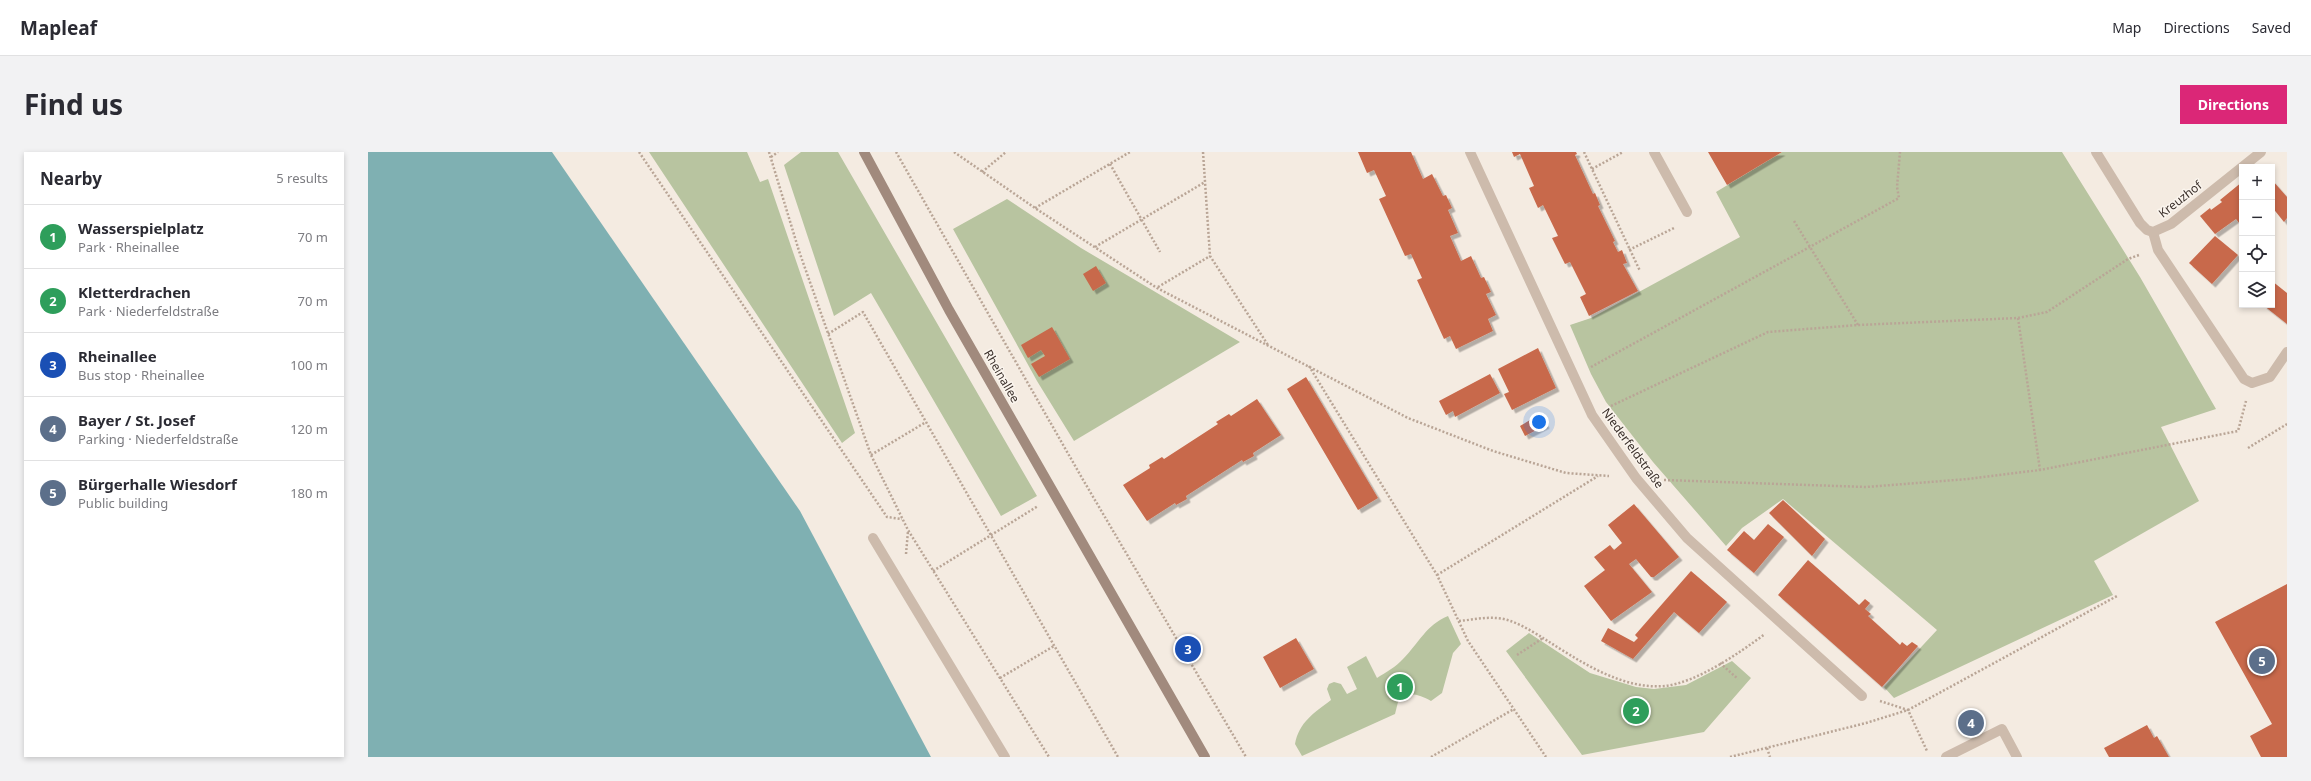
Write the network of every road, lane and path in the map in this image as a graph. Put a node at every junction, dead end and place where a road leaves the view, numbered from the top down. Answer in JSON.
{"nodes":[{"id":1,"x":639,"y":152,"type":"edge"},
{"id":2,"x":769,"y":152,"type":"edge"},
{"id":3,"x":778,"y":152,"type":"edge"},
{"id":4,"x":864,"y":152,"type":"edge"},
{"id":5,"x":896,"y":152,"type":"edge"},
{"id":6,"x":954,"y":152,"type":"edge"},
{"id":7,"x":1006,"y":152,"type":"edge"},
{"id":8,"x":1130,"y":152,"type":"edge"},
{"id":9,"x":1203,"y":152,"type":"edge"},
{"id":10,"x":1470,"y":152,"type":"edge"},
{"id":11,"x":1584,"y":152,"type":"edge"},
{"id":12,"x":1623,"y":152,"type":"edge"},
{"id":13,"x":1654,"y":152,"type":"edge"},
{"id":14,"x":1900,"y":152,"type":"edge"},
{"id":15,"x":2096,"y":152,"type":"edge"},
{"id":16,"x":2261,"y":152,"type":"edge"},
{"id":17,"x":770,"y":157,"type":"junction"},
{"id":18,"x":1110,"y":164,"type":"junction"},
{"id":19,"x":1592,"y":169,"type":"junction"},
{"id":20,"x":982,"y":172,"type":"junction"},
{"id":21,"x":1205,"y":182,"type":"junction"},
{"id":22,"x":1035,"y":208,"type":"junction"},
{"id":23,"x":1687,"y":212,"type":"joint"},
{"id":24,"x":1142,"y":219,"type":"junction"},
{"id":25,"x":1794,"y":221,"type":"dead end"},
{"id":26,"x":2153,"y":232,"type":"junction"},
{"id":27,"x":1809,"y":246,"type":"junction"},
{"id":28,"x":1095,"y":247,"type":"junction"},
{"id":29,"x":1630,"y":250,"type":"junction"},
{"id":30,"x":2158,"y":250,"type":"junction"},
{"id":31,"x":1160,"y":252,"type":"dead end"},
{"id":32,"x":1210,"y":256,"type":"junction"},
{"id":33,"x":1640,"y":271,"type":"dead end"},
{"id":34,"x":1157,"y":288,"type":"junction"},
{"id":35,"x":2018,"y":318,"type":"junction"},
{"id":36,"x":1858,"y":325,"type":"junction"},
{"id":37,"x":828,"y":334,"type":"junction"},
{"id":38,"x":1269,"y":345,"type":"junction"},
{"id":39,"x":2287,"y":352,"type":"edge"},
{"id":40,"x":1309,"y":366,"type":"junction"},
{"id":41,"x":1574,"y":376,"type":"junction"},
{"id":42,"x":2252,"y":383,"type":"junction"},
{"id":43,"x":1592,"y":415,"type":"junction"},
{"id":44,"x":926,"y":422,"type":"junction"},
{"id":45,"x":2287,"y":424,"type":"edge"},
{"id":46,"x":2248,"y":448,"type":"dead end"},
{"id":47,"x":871,"y":455,"type":"junction"},
{"id":48,"x":2040,"y":470,"type":"junction"},
{"id":49,"x":1598,"y":476,"type":"junction"},
{"id":50,"x":1636,"y":478,"type":"junction"},
{"id":51,"x":1034,"y":508,"type":"dead end"},
{"id":52,"x":903,"y":519,"type":"junction"},
{"id":53,"x":908,"y":530,"type":"junction"},
{"id":54,"x":991,"y":536,"type":"junction"},
{"id":55,"x":873,"y":538,"type":"dead end"},
{"id":56,"x":906,"y":557,"type":"dead end"},
{"id":57,"x":933,"y":571,"type":"junction"},
{"id":58,"x":1437,"y":576,"type":"junction"},
{"id":59,"x":2117,"y":596,"type":"dead end"},
{"id":60,"x":1777,"y":619,"type":"junction"},
{"id":61,"x":1459,"y":621,"type":"junction"},
{"id":62,"x":1543,"y":638,"type":"junction"},
{"id":63,"x":1054,"y":646,"type":"junction"},
{"id":64,"x":1517,"y":655,"type":"dead end"},
{"id":65,"x":1720,"y":663,"type":"junction"},
{"id":66,"x":1000,"y":678,"type":"junction"},
{"id":67,"x":1738,"y":679,"type":"dead end"},
{"id":68,"x":1862,"y":696,"type":"joint"},
{"id":69,"x":1514,"y":709,"type":"junction"},
{"id":70,"x":1908,"y":710,"type":"junction"},
{"id":71,"x":1767,"y":748,"type":"junction"},
{"id":72,"x":1005,"y":757,"type":"edge"},
{"id":73,"x":1049,"y":757,"type":"edge"},
{"id":74,"x":1118,"y":757,"type":"edge"},
{"id":75,"x":1205,"y":757,"type":"edge"},
{"id":76,"x":1246,"y":757,"type":"edge"},
{"id":77,"x":1431,"y":757,"type":"edge"},
{"id":78,"x":1546,"y":757,"type":"edge"},
{"id":79,"x":1730,"y":757,"type":"edge"},
{"id":80,"x":1770,"y":757,"type":"edge"},
{"id":81,"x":1930,"y":757,"type":"edge"},
{"id":82,"x":1946,"y":757,"type":"edge"},
{"id":83,"x":2017,"y":757,"type":"edge"}],
"edges":[{"from":1,"to":52,"type":"path"},
{"from":2,"to":17,"type":"path"},
{"from":3,"to":17,"type":"path"},
{"from":4,"to":75,"type":"main road","name":"Rheinallee"},
{"from":5,"to":76,"type":"path"},
{"from":6,"to":20,"type":"path"},
{"from":7,"to":20,"type":"path"},
{"from":8,"to":18,"type":"path"},
{"from":9,"to":21,"type":"path"},
{"from":10,"to":41,"type":"street","name":"Niederfeldstraße"},
{"from":11,"to":19,"type":"path"},
{"from":12,"to":19,"type":"path"},
{"from":13,"to":23,"type":"street"},
{"from":14,"to":27,"type":"path"},
{"from":15,"to":26,"type":"street","name":"Kreuzhof"},
{"from":16,"to":26,"type":"street","name":"Kreuzhof"},
{"from":17,"to":37,"type":"path"},
{"from":18,"to":22,"type":"path"},
{"from":18,"to":24,"type":"path"},
{"from":19,"to":29,"type":"path"},
{"from":20,"to":22,"type":"path"},
{"from":21,"to":24,"type":"path"},
{"from":21,"to":32,"type":"path"},
{"from":22,"to":28,"type":"path"},
{"from":23,"to":29,"type":"path"},
{"from":24,"to":28,"type":"path"},
{"from":24,"to":31,"type":"path"},
{"from":25,"to":27,"type":"path"},
{"from":26,"to":30,"type":"street"},
{"from":27,"to":36,"type":"path"},
{"from":27,"to":41,"type":"path"},
{"from":28,"to":34,"type":"path"},
{"from":29,"to":33,"type":"path"},
{"from":30,"to":35,"type":"path"},
{"from":30,"to":42,"type":"street"},
{"from":32,"to":34,"type":"path"},
{"from":32,"to":38,"type":"path"},
{"from":34,"to":38,"type":"path"},
{"from":35,"to":36,"type":"path"},
{"from":35,"to":48,"type":"path"},
{"from":36,"to":43,"type":"path"},
{"from":37,"to":44,"type":"path"},
{"from":37,"to":47,"type":"path"},
{"from":38,"to":40,"type":"path"},
{"from":39,"to":42,"type":"street"},
{"from":40,"to":49,"type":"path"},
{"from":40,"to":58,"type":"path"},
{"from":41,"to":43,"type":"street","name":"Niederfeldstraße"},
{"from":42,"to":48,"type":"path"},
{"from":43,"to":50,"type":"street","name":"Niederfeldstraße"},
{"from":44,"to":47,"type":"path"},
{"from":44,"to":54,"type":"path"},
{"from":45,"to":46,"type":"path"},
{"from":47,"to":52,"type":"path"},
{"from":48,"to":50,"type":"path"},
{"from":49,"to":50,"type":"path"},
{"from":49,"to":58,"type":"path"},
{"from":50,"to":60,"type":"street","name":"Niederfeldstraße"},
{"from":51,"to":54,"type":"path"},
{"from":52,"to":53,"type":"path"},
{"from":53,"to":56,"type":"path"},
{"from":53,"to":57,"type":"path"},
{"from":54,"to":57,"type":"path"},
{"from":54,"to":63,"type":"path"},
{"from":55,"to":72,"type":"street"},
{"from":57,"to":66,"type":"path"},
{"from":58,"to":61,"type":"path"},
{"from":59,"to":70,"type":"path"},
{"from":60,"to":65,"type":"path"},
{"from":60,"to":68,"type":"street","name":"Niederfeldstraße"},
{"from":61,"to":62,"type":"path"},
{"from":61,"to":69,"type":"path"},
{"from":62,"to":64,"type":"path"},
{"from":62,"to":65,"type":"path"},
{"from":63,"to":66,"type":"path"},
{"from":63,"to":74,"type":"path"},
{"from":65,"to":67,"type":"path"},
{"from":66,"to":73,"type":"path"},
{"from":68,"to":70,"type":"path"},
{"from":69,"to":77,"type":"path"},
{"from":69,"to":78,"type":"path"},
{"from":70,"to":71,"type":"path"},
{"from":70,"to":81,"type":"path"},
{"from":71,"to":79,"type":"path"},
{"from":71,"to":80,"type":"path"},
{"from":82,"to":83,"type":"street"}]}
